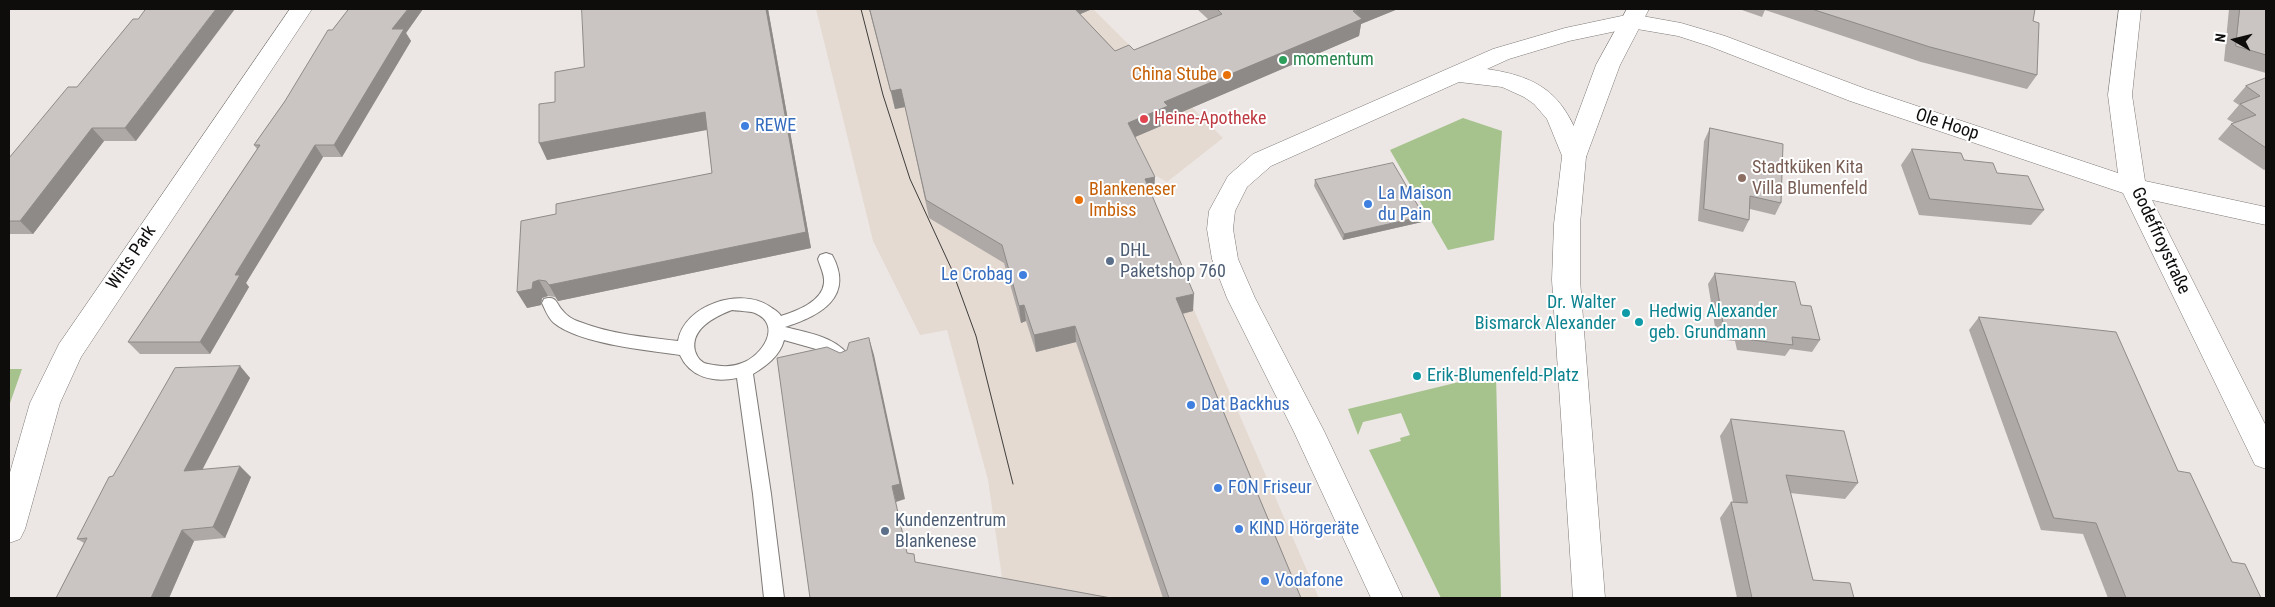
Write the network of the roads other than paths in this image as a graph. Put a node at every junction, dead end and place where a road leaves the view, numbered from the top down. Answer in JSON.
{"nodes":[{"id":1,"x":301,"y":9,"type":"edge"},
{"id":2,"x":2130,"y":9,"type":"edge"},
{"id":3,"x":1629,"y":13,"type":"edge"},
{"id":4,"x":1452,"y":74,"type":"junction"},
{"id":5,"x":1574,"y":157,"type":"junction"},
{"id":6,"x":2133,"y":186,"type":"junction"},
{"id":7,"x":2266,"y":216,"type":"edge"},
{"id":8,"x":826,"y":259,"type":"dead end"},
{"id":9,"x":550,"y":303,"type":"edge"},
{"id":10,"x":778,"y":328,"type":"junction"},
{"id":11,"x":686,"y":349,"type":"junction"},
{"id":12,"x":844,"y":361,"type":"edge"},
{"id":13,"x":744,"y":371,"type":"junction"},
{"id":14,"x":2266,"y":456,"type":"edge"},
{"id":15,"x":9,"y":529,"type":"edge"},
{"id":16,"x":774,"y":598,"type":"edge"},
{"id":17,"x":1387,"y":598,"type":"edge"},
{"id":18,"x":1589,"y":598,"type":"edge"}],
"edges":[{"from":1,"to":15,"type":"street","name":"Witts Park"},
{"from":2,"to":6,"type":"street","name":"Godeffroystraße"},
{"from":3,"to":4,"type":"street"},
{"from":3,"to":5,"type":"street"},
{"from":3,"to":6,"type":"street","name":"Ole Hoop"},
{"from":4,"to":5,"type":"street"},
{"from":4,"to":17,"type":"street"},
{"from":5,"to":18,"type":"street"},
{"from":6,"to":7,"type":"street","name":"Ole Hoop"},
{"from":6,"to":14,"type":"street","name":"Godeffroystraße"},
{"from":8,"to":10,"type":"lane"},
{"from":9,"to":11,"type":"lane"},
{"from":10,"to":11,"type":"lane"},
{"from":10,"to":12,"type":"lane"},
{"from":10,"to":13,"type":"lane"},
{"from":11,"to":13,"type":"lane"},
{"from":13,"to":16,"type":"lane"}]}
